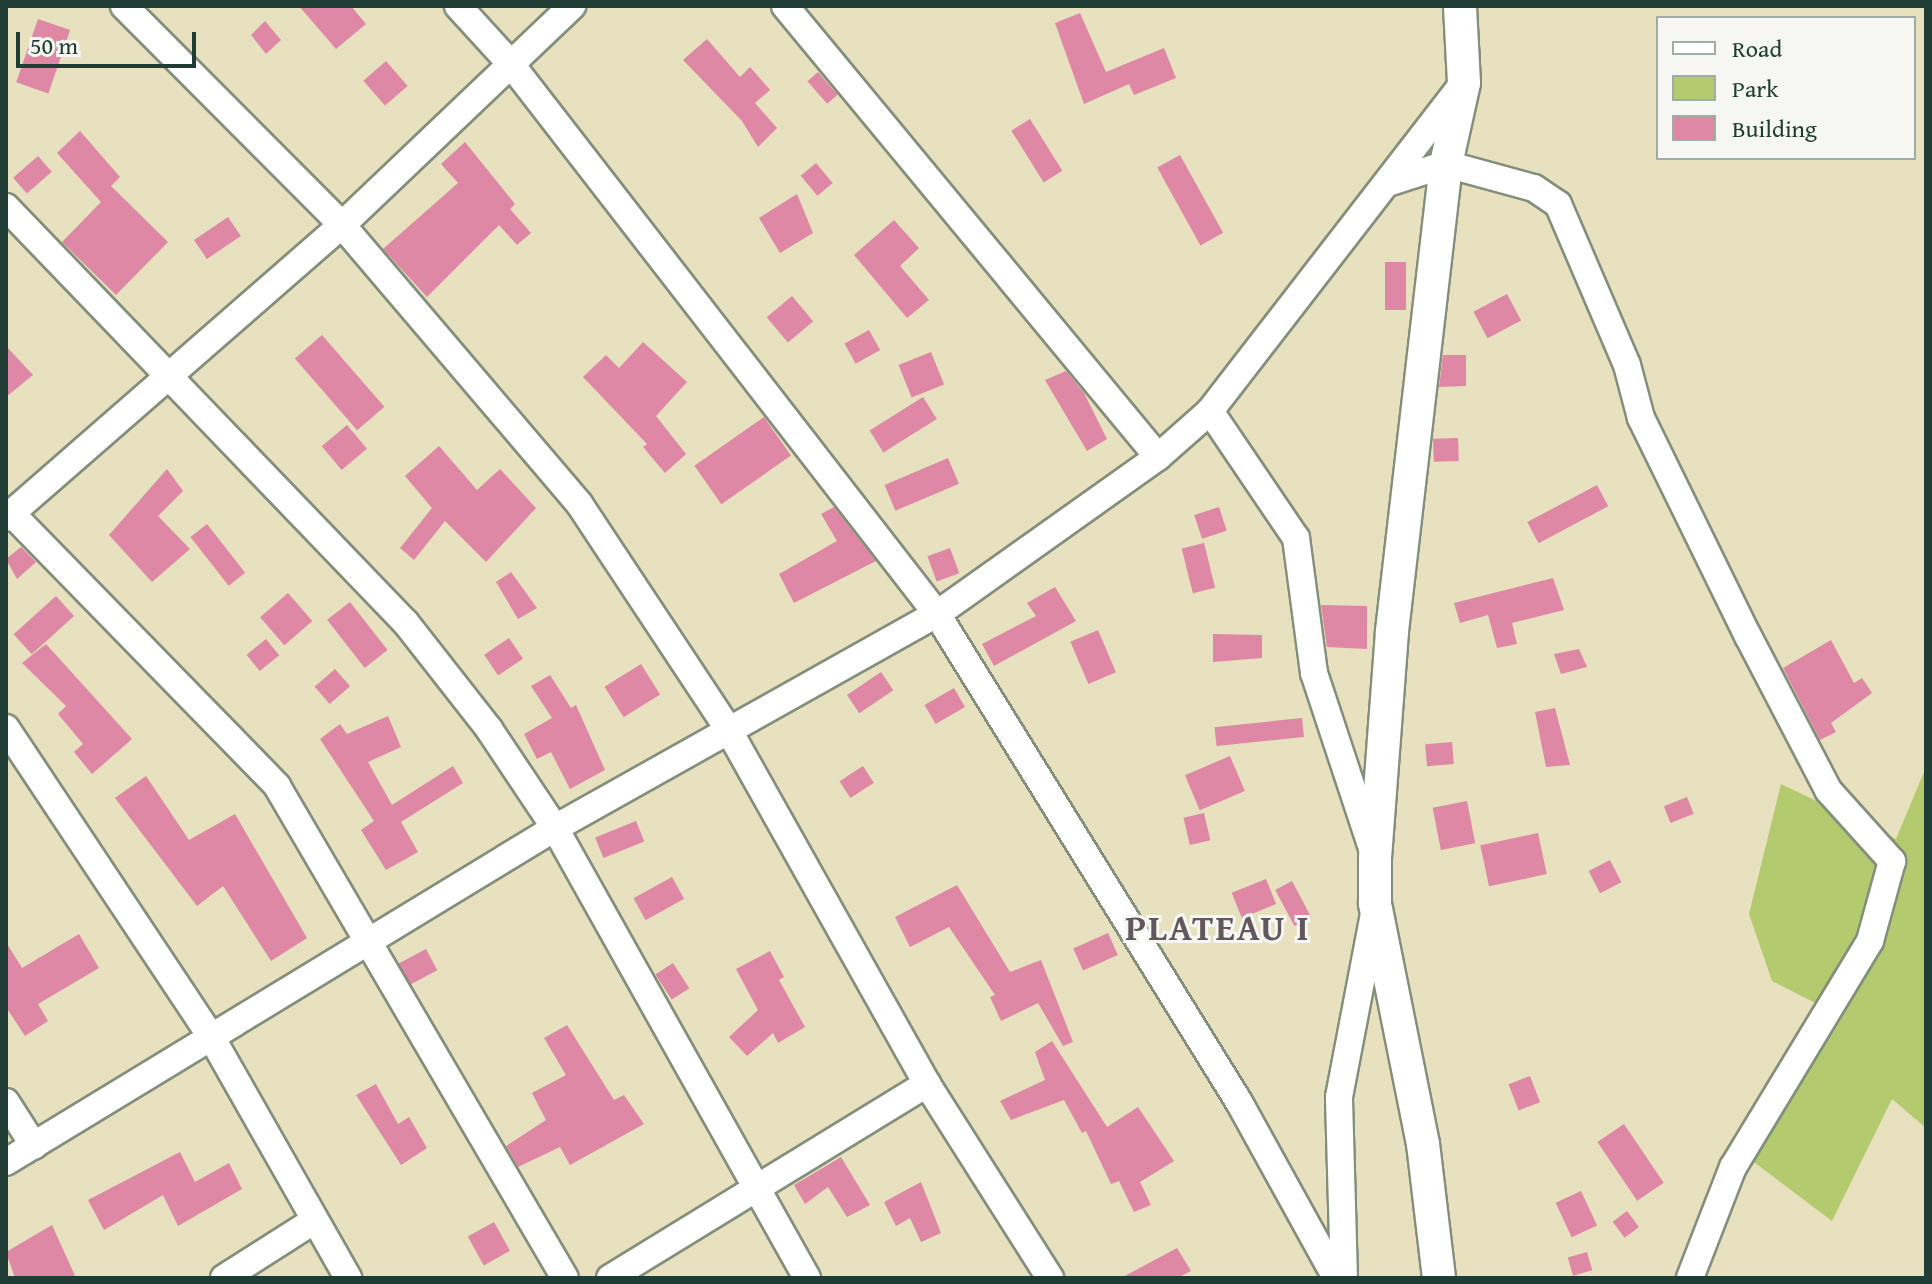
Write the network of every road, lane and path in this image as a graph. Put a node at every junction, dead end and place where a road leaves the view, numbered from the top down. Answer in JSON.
{"nodes":[{"id":1,"x":124,"y":6,"type":"edge"},
{"id":2,"x":458,"y":6,"type":"edge"},
{"id":3,"x":572,"y":6,"type":"edge"},
{"id":4,"x":785,"y":6,"type":"edge"},
{"id":5,"x":1460,"y":6,"type":"edge"},
{"id":6,"x":510,"y":63,"type":"junction"},
{"id":7,"x":1464,"y":83,"type":"junction"},
{"id":8,"x":1446,"y":164,"type":"junction"},
{"id":9,"x":1388,"y":183,"type":"junction"},
{"id":10,"x":6,"y":207,"type":"edge"},
{"id":11,"x":342,"y":225,"type":"junction"},
{"id":12,"x":165,"y":376,"type":"junction"},
{"id":13,"x":1210,"y":411,"type":"junction"},
{"id":14,"x":1158,"y":457,"type":"junction"},
{"id":15,"x":9,"y":516,"type":"edge"},
{"id":16,"x":937,"y":614,"type":"junction"},
{"id":17,"x":6,"y":728,"type":"edge"},
{"id":18,"x":728,"y":729,"type":"junction"},
{"id":19,"x":555,"y":828,"type":"junction"},
{"id":20,"x":1375,"y":858,"type":"junction"},
{"id":21,"x":1375,"y":903,"type":"junction"},
{"id":22,"x":370,"y":943,"type":"junction"},
{"id":23,"x":213,"y":1040,"type":"junction"},
{"id":24,"x":927,"y":1084,"type":"junction"},
{"id":25,"x":6,"y":1102,"type":"edge"},
{"id":26,"x":34,"y":1146,"type":"junction"},
{"id":27,"x":6,"y":1162,"type":"edge"},
{"id":28,"x":756,"y":1185,"type":"junction"},
{"id":29,"x":312,"y":1222,"type":"junction"},
{"id":30,"x":224,"y":1278,"type":"edge"},
{"id":31,"x":348,"y":1278,"type":"edge"},
{"id":32,"x":565,"y":1278,"type":"edge"},
{"id":33,"x":610,"y":1278,"type":"edge"},
{"id":34,"x":807,"y":1278,"type":"edge"},
{"id":35,"x":1050,"y":1278,"type":"edge"},
{"id":36,"x":1336,"y":1278,"type":"edge"},
{"id":37,"x":1344,"y":1278,"type":"edge"},
{"id":38,"x":1439,"y":1278,"type":"edge"},
{"id":39,"x":1690,"y":1278,"type":"edge"}],
"edges":[{"from":1,"to":11,"type":"street"},
{"from":2,"to":6,"type":"street"},
{"from":3,"to":6,"type":"street"},
{"from":4,"to":14,"type":"street"},
{"from":5,"to":7,"type":"street"},
{"from":6,"to":11,"type":"street"},
{"from":6,"to":16,"type":"street"},
{"from":7,"to":8,"type":"street"},
{"from":7,"to":9,"type":"street"},
{"from":8,"to":9,"type":"street"},
{"from":8,"to":20,"type":"street"},
{"from":8,"to":39,"type":"street"},
{"from":9,"to":13,"type":"street"},
{"from":10,"to":12,"type":"street"},
{"from":11,"to":12,"type":"street"},
{"from":11,"to":18,"type":"street"},
{"from":12,"to":15,"type":"street"},
{"from":12,"to":19,"type":"street"},
{"from":13,"to":14,"type":"street"},
{"from":13,"to":20,"type":"street"},
{"from":14,"to":16,"type":"street"},
{"from":15,"to":22,"type":"street"},
{"from":16,"to":18,"type":"street"},
{"from":16,"to":36,"type":"street"},
{"from":17,"to":23,"type":"street"},
{"from":18,"to":19,"type":"street"},
{"from":18,"to":24,"type":"street"},
{"from":19,"to":22,"type":"street"},
{"from":19,"to":28,"type":"street"},
{"from":20,"to":21,"type":"street"},
{"from":21,"to":37,"type":"street"},
{"from":21,"to":38,"type":"street"},
{"from":22,"to":23,"type":"street"},
{"from":22,"to":32,"type":"street"},
{"from":23,"to":26,"type":"street"},
{"from":23,"to":29,"type":"street"},
{"from":24,"to":28,"type":"street"},
{"from":24,"to":35,"type":"street"},
{"from":25,"to":26,"type":"street"},
{"from":26,"to":27,"type":"street"},
{"from":28,"to":33,"type":"street"},
{"from":28,"to":34,"type":"street"},
{"from":29,"to":30,"type":"street"},
{"from":29,"to":31,"type":"street"}]}
